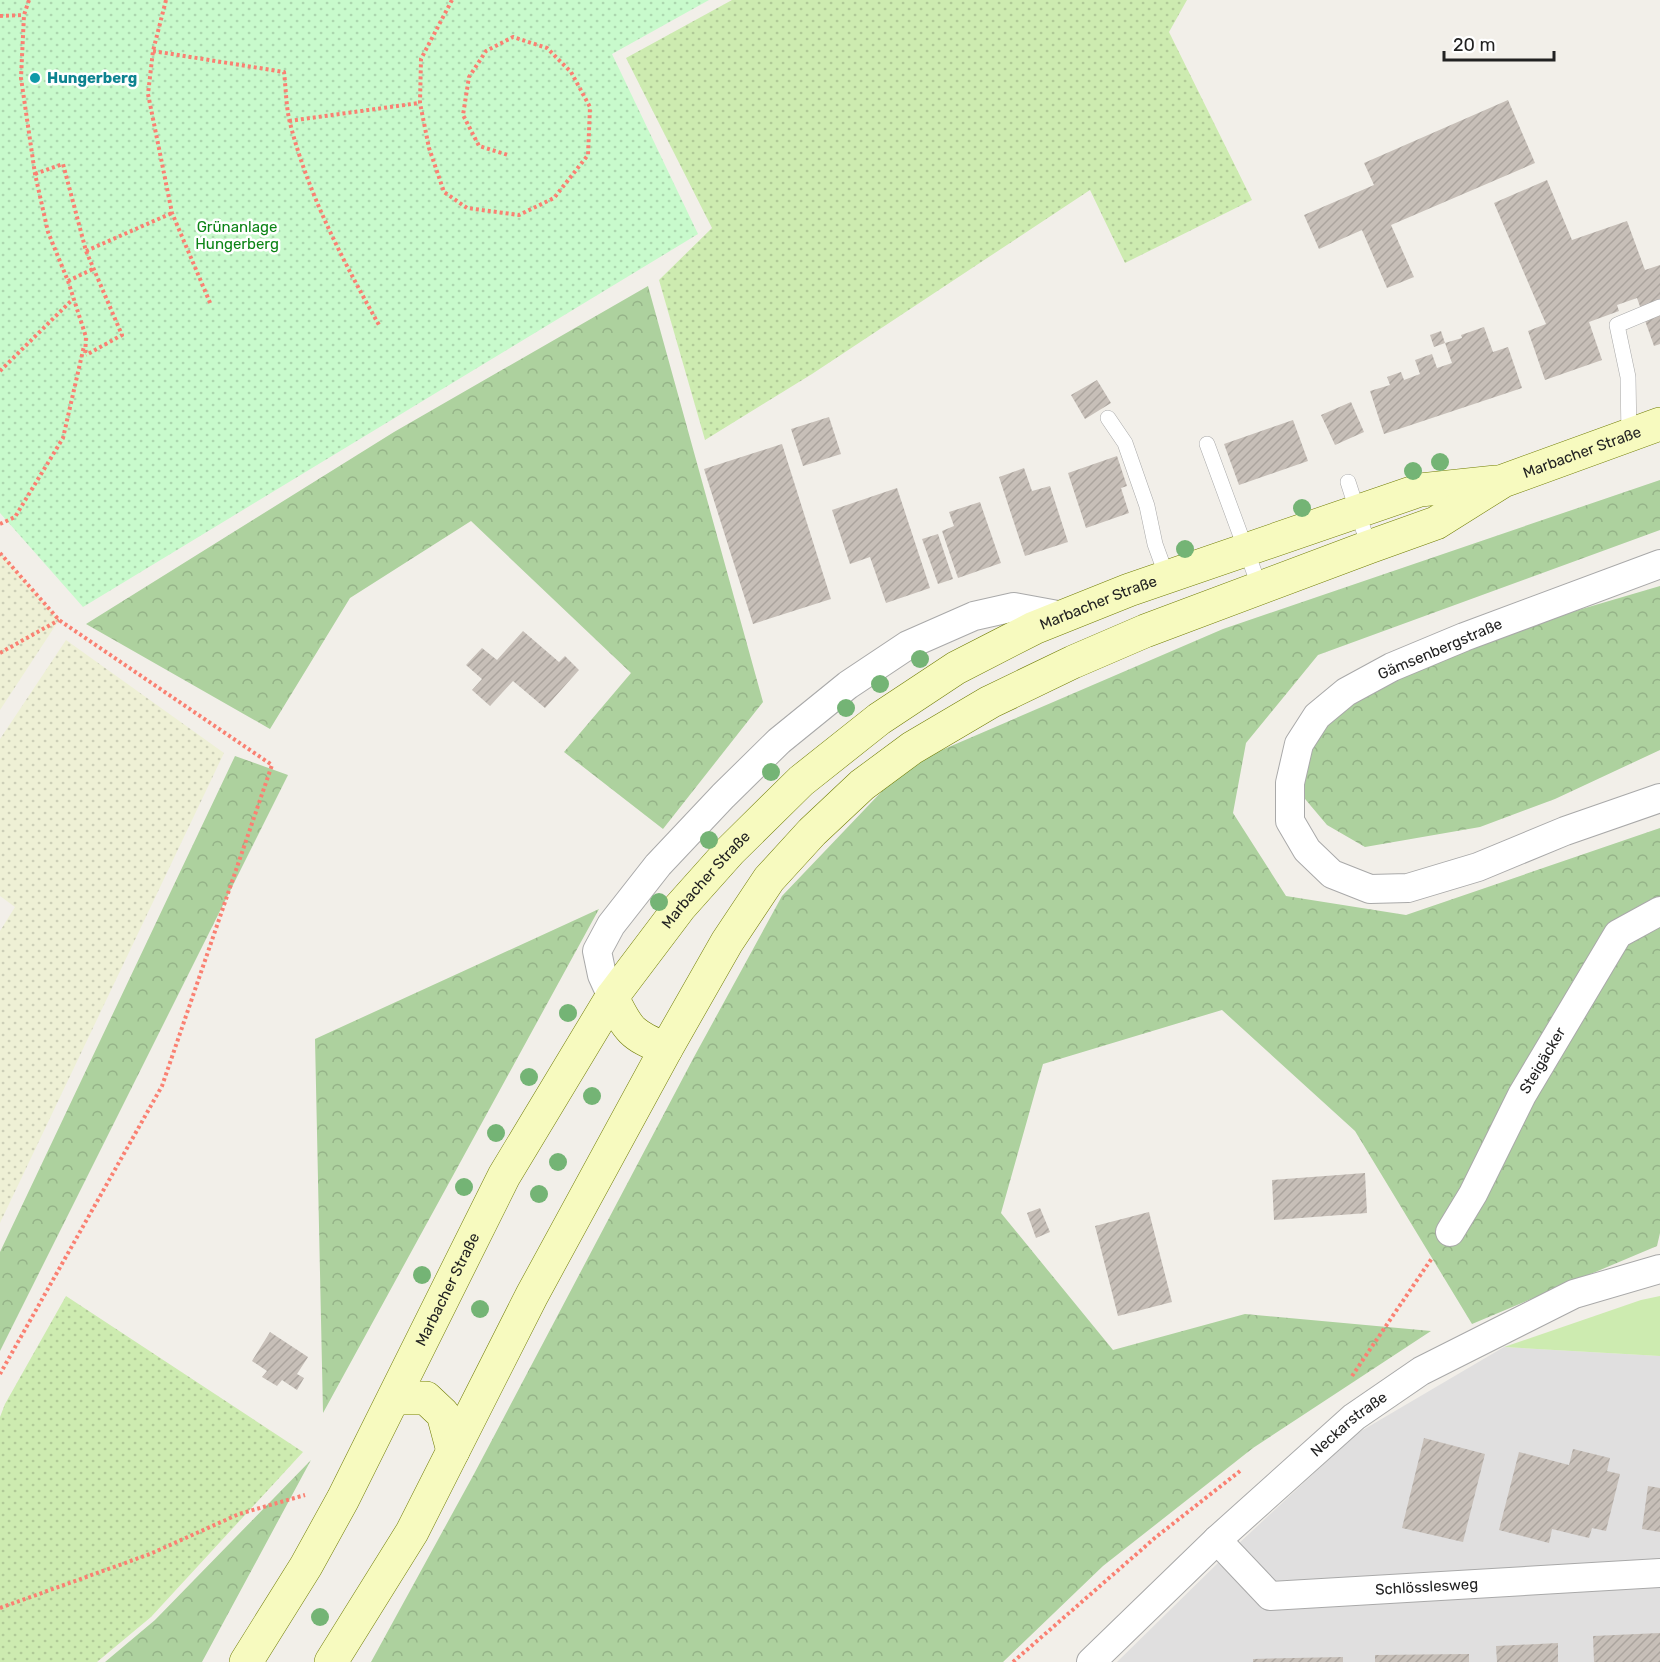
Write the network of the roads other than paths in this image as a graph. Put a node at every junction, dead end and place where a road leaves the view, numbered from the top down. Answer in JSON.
{"nodes":[{"id":1,"x":1660,"y":307,"type":"edge"},
{"id":2,"x":1108,"y":418,"type":"dead end"},
{"id":3,"x":1660,"y":424,"type":"edge"},
{"id":4,"x":1629,"y":436,"type":"junction"},
{"id":5,"x":1207,"y":444,"type":"dead end"},
{"id":6,"x":1503,"y":481,"type":"junction"},
{"id":7,"x":1353,"y":496,"type":"junction"},
{"id":8,"x":1369,"y":546,"type":"junction"},
{"id":9,"x":1246,"y":550,"type":"junction"},
{"id":10,"x":1660,"y":564,"type":"edge"},
{"id":11,"x":1167,"y":578,"type":"junction"},
{"id":12,"x":1260,"y":588,"type":"junction"},
{"id":13,"x":1063,"y":616,"type":"junction"},
{"id":14,"x":1660,"y":798,"type":"edge"},
{"id":15,"x":1660,"y":911,"type":"edge"},
{"id":16,"x":612,"y":997,"type":"junction"},
{"id":17,"x":666,"y":1048,"type":"junction"},
{"id":18,"x":1450,"y":1232,"type":"road end"},
{"id":19,"x":1660,"y":1269,"type":"edge"},
{"id":20,"x":394,"y":1398,"type":"junction"},
{"id":21,"x":453,"y":1451,"type":"junction"},
{"id":22,"x":1217,"y":1540,"type":"junction"},
{"id":23,"x":1660,"y":1573,"type":"edge"},
{"id":24,"x":246,"y":1662,"type":"edge"},
{"id":25,"x":331,"y":1662,"type":"edge"},
{"id":26,"x":1091,"y":1662,"type":"edge"}],
"edges":[{"from":1,"to":4,"type":"lane"},
{"from":2,"to":11,"type":"lane"},
{"from":3,"to":4,"type":"main road","name":"Marbacher Straße"},
{"from":4,"to":6,"type":"main road","name":"Marbacher Straße"},
{"from":5,"to":9,"type":"lane"},
{"from":6,"to":7,"type":"main road","name":"Marbacher Straße"},
{"from":6,"to":8,"type":"main road","name":"Marbacher Straße"},
{"from":7,"to":8,"type":"lane"},
{"from":7,"to":9,"type":"main road","name":"Marbacher Straße"},
{"from":8,"to":12,"type":"main road","name":"Marbacher Straße"},
{"from":9,"to":11,"type":"main road","name":"Marbacher Straße"},
{"from":9,"to":12,"type":"lane"},
{"from":10,"to":14,"type":"street","name":"Gämsenbergstraße"},
{"from":11,"to":13,"type":"main road","name":"Marbacher Straße"},
{"from":12,"to":17,"type":"main road","name":"Marbacher Straße"},
{"from":13,"to":16,"type":"main road","name":"Marbacher Straße"},
{"from":13,"to":16,"type":"street"},
{"from":15,"to":18,"type":"street","name":"Steigäcker"},
{"from":16,"to":17,"type":"main road"},
{"from":16,"to":20,"type":"main road","name":"Marbacher Straße"},
{"from":17,"to":21,"type":"main road","name":"Marbacher Straße"},
{"from":19,"to":22,"type":"street","name":"Neckarstraße"},
{"from":20,"to":21,"type":"main road"},
{"from":20,"to":24,"type":"main road","name":"Marbacher Straße"},
{"from":21,"to":25,"type":"main road","name":"Marbacher Straße"},
{"from":22,"to":23,"type":"street","name":"Schlösslesweg"},
{"from":22,"to":26,"type":"street","name":"Neckarstraße"}]}
